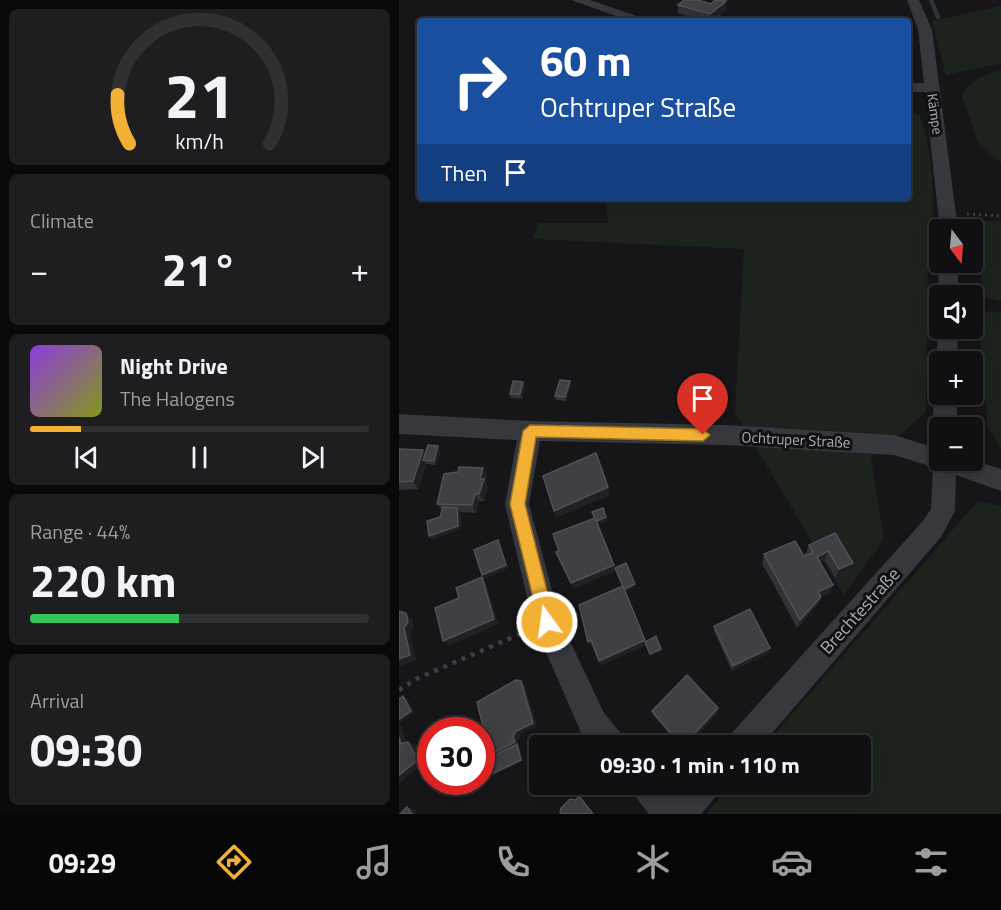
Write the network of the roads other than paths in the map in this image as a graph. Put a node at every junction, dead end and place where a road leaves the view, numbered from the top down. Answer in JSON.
{"nodes":[{"id":1,"x":577,"y":0,"type":"edge"},
{"id":2,"x":913,"y":0,"type":"edge"},
{"id":3,"x":634,"y":18,"type":"edge"},
{"id":4,"x":911,"y":87,"type":"edge"},
{"id":5,"x":932,"y":88,"type":"junction"},
{"id":6,"x":949,"y":219,"type":"edge"},
{"id":7,"x":399,"y":424,"type":"edge"},
{"id":8,"x":530,"y":431,"type":"junction"},
{"id":9,"x":929,"y":456,"type":"edge"},
{"id":10,"x":945,"y":471,"type":"edge"},
{"id":11,"x":974,"y":471,"type":"edge"},
{"id":12,"x":1001,"y":480,"type":"edge"},
{"id":13,"x":602,"y":735,"type":"edge"},
{"id":14,"x":751,"y":735,"type":"edge"},
{"id":15,"x":654,"y":795,"type":"edge"},
{"id":16,"x":696,"y":795,"type":"edge"},
{"id":17,"x":670,"y":814,"type":"edge"},
{"id":18,"x":680,"y":814,"type":"edge"}],
"edges":[{"from":1,"to":3,"type":"street"},
{"from":2,"to":5,"type":"street","name":"Kämpe"},
{"from":4,"to":5,"type":"street"},
{"from":5,"to":6,"type":"street","name":"Kämpe"},
{"from":7,"to":8,"type":"street","name":"Ochtruper Straße"},
{"from":8,"to":9,"type":"street","name":"Ochtruper Straße"},
{"from":8,"to":13,"type":"street"},
{"from":10,"to":14,"type":"street","name":"Brechtestraße"},
{"from":11,"to":12,"type":"street"},
{"from":15,"to":17,"type":"street"},
{"from":16,"to":18,"type":"street"}]}
